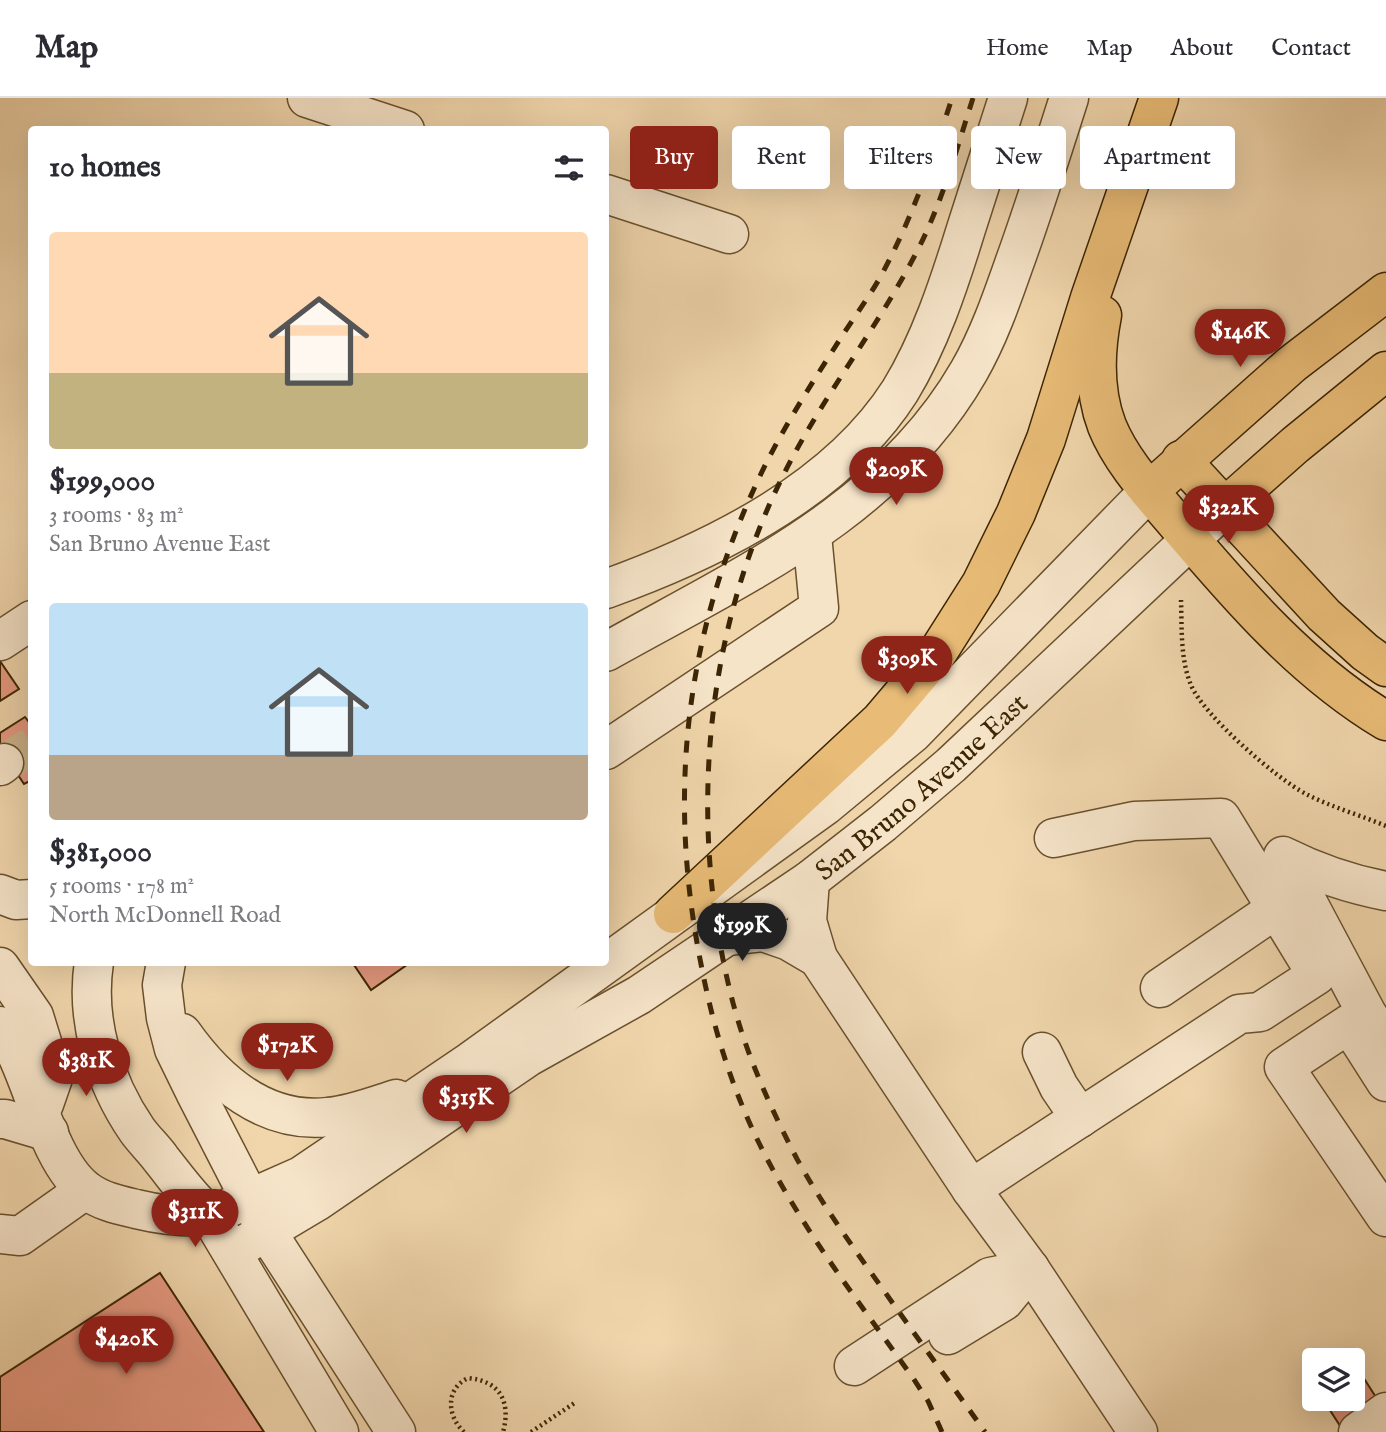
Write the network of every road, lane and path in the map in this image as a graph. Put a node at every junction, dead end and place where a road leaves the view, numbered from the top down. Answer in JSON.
{"nodes":[{"id":1,"x":307,"y":98,"type":"edge"},
{"id":2,"x":1008,"y":98,"type":"edge"},
{"id":3,"x":1069,"y":98,"type":"edge"},
{"id":4,"x":1159,"y":98,"type":"edge"},
{"id":5,"x":393,"y":126,"type":"edge"},
{"id":6,"x":1150,"y":126,"type":"edge"},
{"id":7,"x":1129,"y":189,"type":"edge"},
{"id":8,"x":1134,"y":189,"type":"edge"},
{"id":9,"x":609,"y":195,"type":"edge"},
{"id":10,"x":729,"y":234,"type":"dead end"},
{"id":11,"x":1386,"y":292,"type":"edge"},
{"id":12,"x":1386,"y":370,"type":"edge"},
{"id":13,"x":1181,"y":460,"type":"junction"},
{"id":14,"x":1149,"y":491,"type":"junction"},
{"id":15,"x":1225,"y":507,"type":"junction"},
{"id":16,"x":813,"y":535,"type":"junction"},
{"id":17,"x":1191,"y":540,"type":"junction"},
{"id":18,"x":609,"y":588,"type":"edge"},
{"id":19,"x":1181,"y":600,"type":"dead end"},
{"id":20,"x":28,"y":623,"type":"edge"},
{"id":21,"x":0,"y":641,"type":"edge"},
{"id":22,"x":609,"y":650,"type":"edge"},
{"id":23,"x":1386,"y":667,"type":"edge"},
{"id":24,"x":1386,"y":721,"type":"edge"},
{"id":25,"x":609,"y":748,"type":"edge"},
{"id":26,"x":1386,"y":826,"type":"edge"},
{"id":27,"x":1054,"y":838,"type":"dead end"},
{"id":28,"x":810,"y":880,"type":"junction"},
{"id":29,"x":1386,"y":891,"type":"edge"},
{"id":30,"x":0,"y":894,"type":"edge"},
{"id":31,"x":28,"y":899,"type":"edge"},
{"id":32,"x":1276,"y":909,"type":"junction"},
{"id":33,"x":673,"y":914,"type":"junction"},
{"id":34,"x":729,"y":936,"type":"junction"},
{"id":35,"x":818,"y":958,"type":"junction"},
{"id":36,"x":609,"y":960,"type":"edge"},
{"id":37,"x":94,"y":966,"type":"edge"},
{"id":38,"x":165,"y":966,"type":"edge"},
{"id":39,"x":601,"y":966,"type":"edge"},
{"id":40,"x":0,"y":967,"type":"edge"},
{"id":41,"x":1160,"y":988,"type":"dead end"},
{"id":42,"x":163,"y":1002,"type":"junction"},
{"id":43,"x":1386,"y":1042,"type":"edge"},
{"id":44,"x":5,"y":1046,"type":"edge"},
{"id":45,"x":1042,"y":1052,"type":"dead end"},
{"id":46,"x":1386,"y":1082,"type":"edge"},
{"id":47,"x":432,"y":1088,"type":"junction"},
{"id":48,"x":1080,"y":1118,"type":"junction"},
{"id":49,"x":0,"y":1119,"type":"edge"},
{"id":50,"x":45,"y":1122,"type":"junction"},
{"id":51,"x":971,"y":1189,"type":"junction"},
{"id":52,"x":85,"y":1190,"type":"junction"},
{"id":53,"x":248,"y":1198,"type":"junction"},
{"id":54,"x":195,"y":1217,"type":"junction"},
{"id":55,"x":1386,"y":1217,"type":"edge"},
{"id":56,"x":267,"y":1232,"type":"junction"},
{"id":57,"x":0,"y":1234,"type":"edge"},
{"id":58,"x":232,"y":1252,"type":"junction"},
{"id":59,"x":1030,"y":1269,"type":"junction"},
{"id":60,"x":860,"y":1376,"type":"dead end"},
{"id":61,"x":576,"y":1402,"type":"dead end"},
{"id":62,"x":339,"y":1432,"type":"edge"},
{"id":63,"x":396,"y":1432,"type":"edge"},
{"id":64,"x":464,"y":1432,"type":"edge"},
{"id":65,"x":503,"y":1432,"type":"edge"},
{"id":66,"x":531,"y":1432,"type":"edge"},
{"id":67,"x":1138,"y":1432,"type":"edge"}],
"edges":[{"from":1,"to":5,"type":"street"},
{"from":2,"to":18,"type":"street"},
{"from":3,"to":16,"type":"street"},
{"from":4,"to":6,"type":"main road"},
{"from":7,"to":33,"type":"main road"},
{"from":8,"to":14,"type":"main road"},
{"from":9,"to":10,"type":"street"},
{"from":11,"to":13,"type":"main road","name":"San Bruno Avenue East"},
{"from":12,"to":15,"type":"main road","name":"San Bruno Avenue East"},
{"from":13,"to":14,"type":"main road","name":"San Bruno Avenue East"},
{"from":13,"to":15,"type":"main road"},
{"from":14,"to":17,"type":"main road"},
{"from":14,"to":33,"type":"street","name":"San Bruno Avenue East"},
{"from":15,"to":17,"type":"street","name":"San Bruno Avenue East"},
{"from":15,"to":23,"type":"main road"},
{"from":16,"to":22,"type":"street"},
{"from":16,"to":25,"type":"street"},
{"from":17,"to":24,"type":"main road"},
{"from":17,"to":28,"type":"street","name":"San Bruno Avenue East"},
{"from":19,"to":26,"type":"path"},
{"from":20,"to":21,"type":"street"},
{"from":27,"to":32,"type":"street"},
{"from":28,"to":34,"type":"street","name":"San Bruno Avenue East"},
{"from":28,"to":35,"type":"street"},
{"from":29,"to":43,"type":"street"},
{"from":30,"to":31,"type":"street"},
{"from":32,"to":41,"type":"street"},
{"from":32,"to":48,"type":"street"},
{"from":33,"to":36,"type":"street","name":"San Bruno Avenue East"},
{"from":34,"to":35,"type":"street"},
{"from":34,"to":56,"type":"street","name":"San Bruno Avenue East"},
{"from":35,"to":51,"type":"street"},
{"from":37,"to":54,"type":"street"},
{"from":38,"to":42,"type":"street"},
{"from":39,"to":47,"type":"street","name":"San Bruno Avenue East"},
{"from":40,"to":50,"type":"street"},
{"from":42,"to":47,"type":"street"},
{"from":42,"to":53,"type":"street"},
{"from":44,"to":50,"type":"street"},
{"from":45,"to":48,"type":"street"},
{"from":46,"to":55,"type":"street"},
{"from":47,"to":53,"type":"street","name":"San Bruno Avenue East"},
{"from":48,"to":51,"type":"street"},
{"from":49,"to":50,"type":"street"},
{"from":50,"to":52,"type":"street"},
{"from":51,"to":59,"type":"street"},
{"from":52,"to":54,"type":"street"},
{"from":52,"to":57,"type":"street"},
{"from":53,"to":54,"type":"street","name":"San Bruno Avenue East"},
{"from":53,"to":56,"type":"street"},
{"from":54,"to":58,"type":"street"},
{"from":56,"to":58,"type":"street","name":"San Bruno Avenue East"},
{"from":56,"to":63,"type":"street"},
{"from":58,"to":62,"type":"street"},
{"from":59,"to":60,"type":"street"},
{"from":59,"to":67,"type":"street"},
{"from":61,"to":66,"type":"path"},
{"from":64,"to":65,"type":"path"}]}
